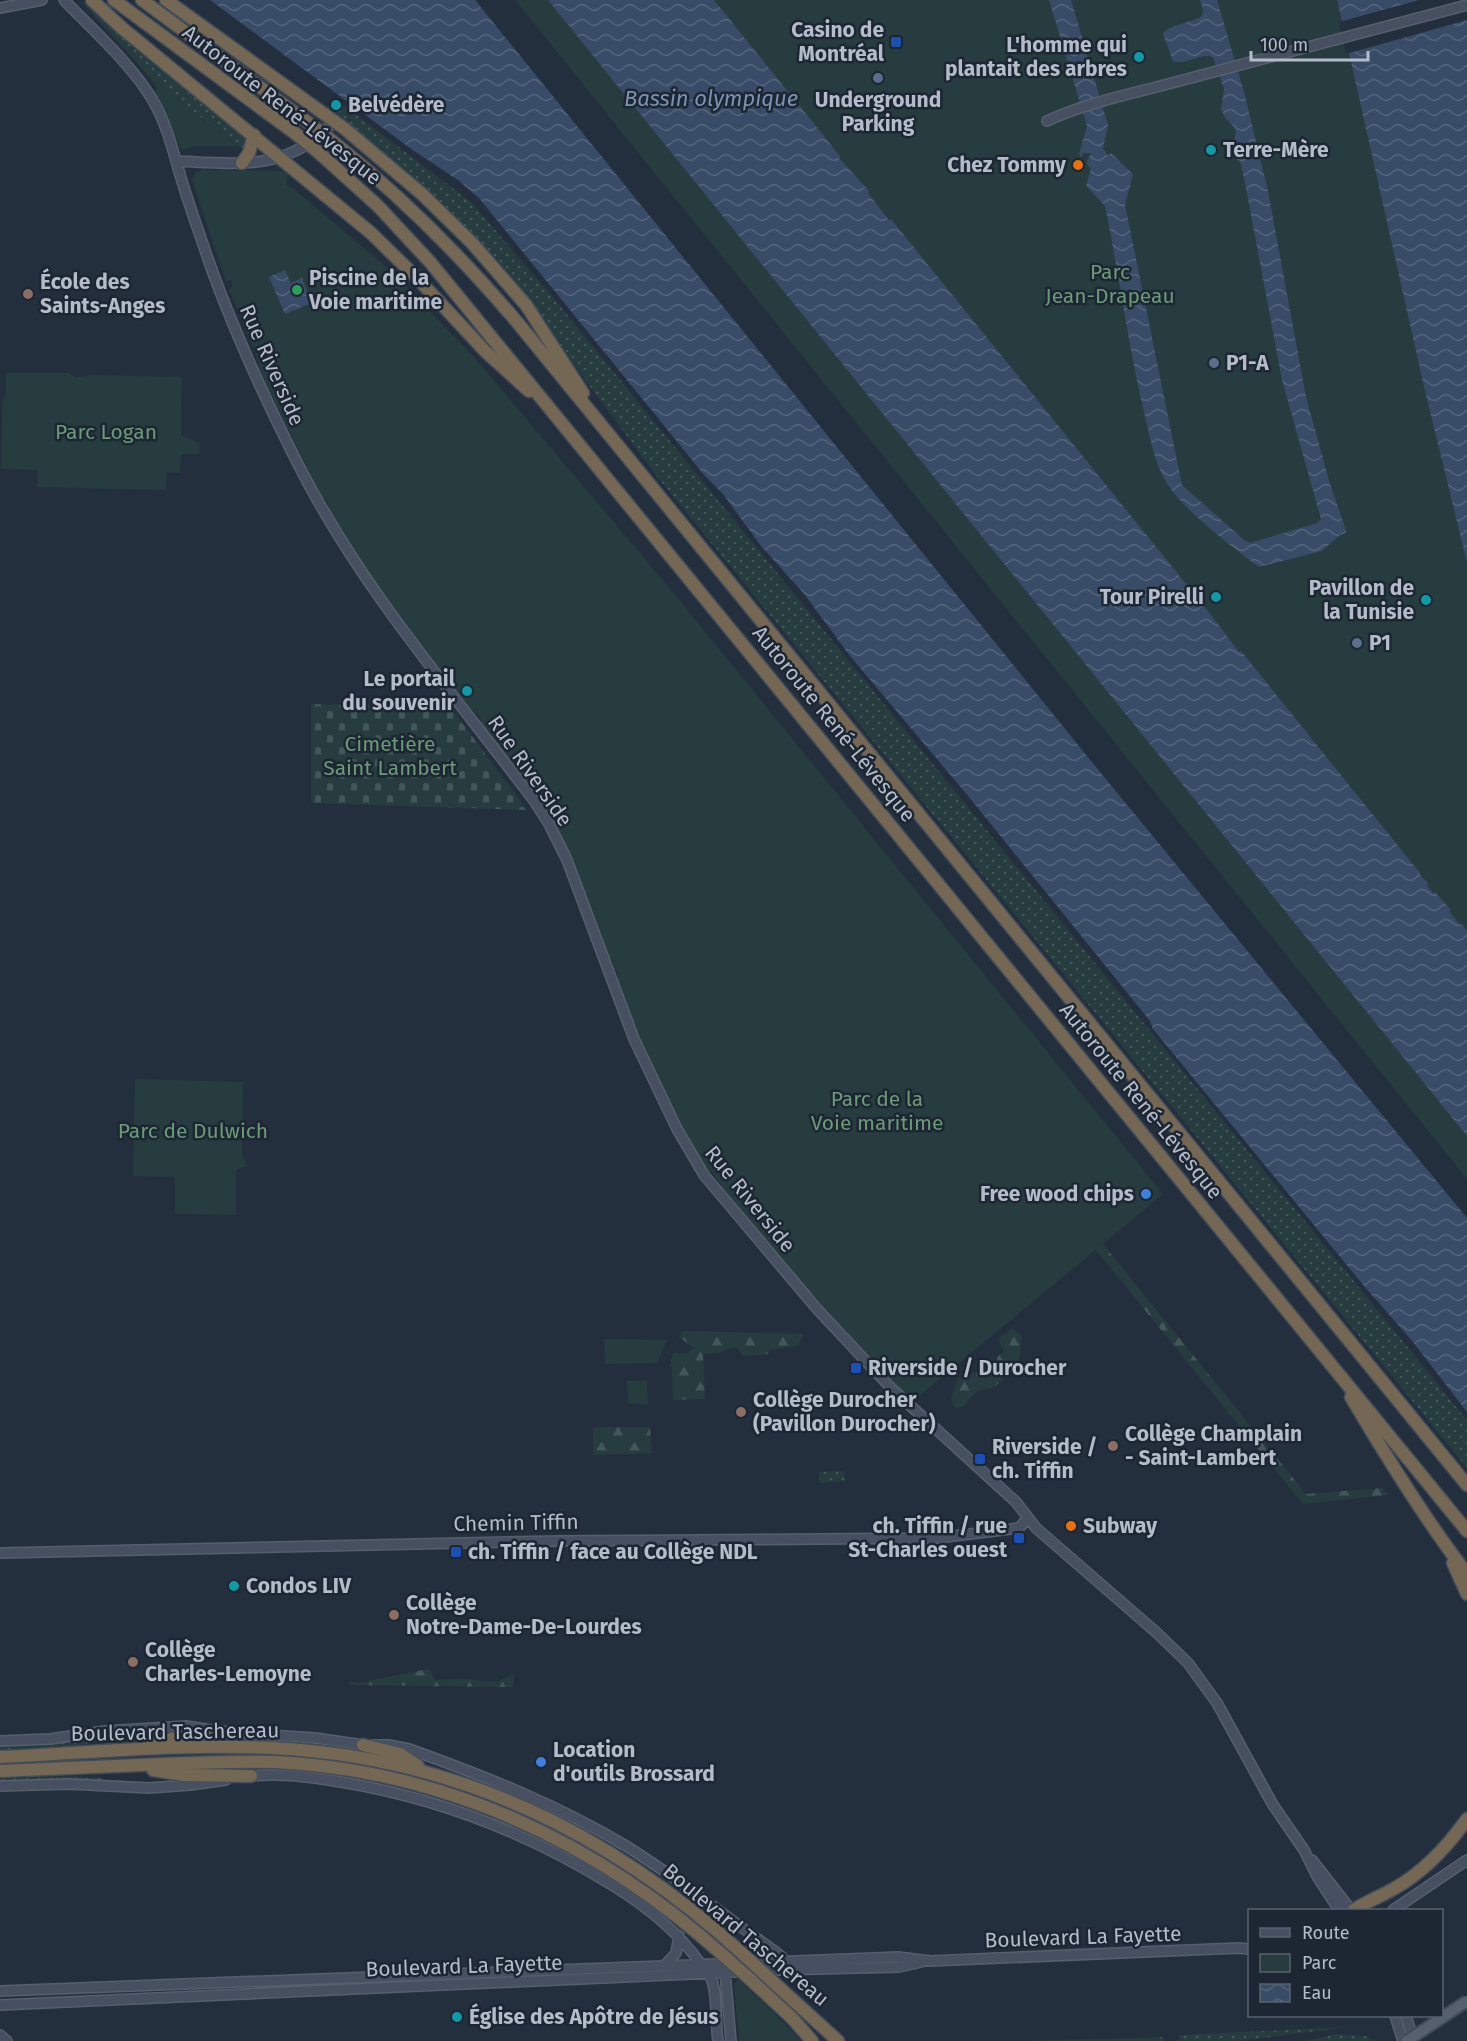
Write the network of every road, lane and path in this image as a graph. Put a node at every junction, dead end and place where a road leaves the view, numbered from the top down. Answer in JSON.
{"nodes":[{"id":1,"x":42,"y":0,"type":"edge"},
{"id":2,"x":64,"y":0,"type":"edge"},
{"id":3,"x":92,"y":0,"type":"edge"},
{"id":4,"x":114,"y":0,"type":"edge"},
{"id":5,"x":142,"y":0,"type":"edge"},
{"id":6,"x":166,"y":0,"type":"edge"},
{"id":7,"x":1467,"y":5,"type":"edge"},
{"id":8,"x":0,"y":8,"type":"edge"},
{"id":9,"x":334,"y":121,"type":"junction"},
{"id":10,"x":1047,"y":121,"type":"dead end"},
{"id":11,"x":254,"y":135,"type":"junction"},
{"id":12,"x":280,"y":158,"type":"junction"},
{"id":13,"x":176,"y":161,"type":"junction"},
{"id":14,"x":242,"y":163,"type":"junction"},
{"id":15,"x":563,"y":422,"type":"junction"},
{"id":16,"x":618,"y":446,"type":"junction"},
{"id":17,"x":1330,"y":1361,"type":"junction"},
{"id":18,"x":1467,"y":1485,"type":"edge"},
{"id":19,"x":1028,"y":1518,"type":"junction"},
{"id":20,"x":1467,"y":1532,"type":"edge"},
{"id":21,"x":1445,"y":1545,"type":"junction"},
{"id":22,"x":0,"y":1553,"type":"edge"},
{"id":23,"x":1467,"y":1574,"type":"edge"},
{"id":24,"x":1467,"y":1594,"type":"edge"},
{"id":25,"x":224,"y":1732,"type":"junction"},
{"id":26,"x":0,"y":1741,"type":"edge"},
{"id":27,"x":363,"y":1745,"type":"junction"},
{"id":28,"x":127,"y":1751,"type":"junction"},
{"id":29,"x":0,"y":1757,"type":"edge"},
{"id":30,"x":122,"y":1766,"type":"junction"},
{"id":31,"x":0,"y":1771,"type":"edge"},
{"id":32,"x":426,"y":1772,"type":"junction"},
{"id":33,"x":251,"y":1776,"type":"junction"},
{"id":34,"x":0,"y":1786,"type":"edge"},
{"id":35,"x":1467,"y":1819,"type":"edge"},
{"id":36,"x":1304,"y":1850,"type":"junction"},
{"id":37,"x":1467,"y":1860,"type":"edge"},
{"id":38,"x":1408,"y":1906,"type":"edge"},
{"id":39,"x":1338,"y":1909,"type":"edge"},
{"id":40,"x":1350,"y":1909,"type":"edge"},
{"id":41,"x":1356,"y":1909,"type":"edge"},
{"id":42,"x":679,"y":1936,"type":"junction"},
{"id":43,"x":1248,"y":1947,"type":"edge"},
{"id":44,"x":720,"y":1960,"type":"junction"},
{"id":45,"x":701,"y":1964,"type":"junction"},
{"id":46,"x":665,"y":1965,"type":"junction"},
{"id":47,"x":783,"y":1965,"type":"junction"},
{"id":48,"x":725,"y":1972,"type":"junction"},
{"id":49,"x":708,"y":1974,"type":"junction"},
{"id":50,"x":0,"y":1991,"type":"edge"},
{"id":51,"x":1467,"y":2001,"type":"edge"},
{"id":52,"x":1,"y":2006,"type":"edge"},
{"id":53,"x":1443,"y":2016,"type":"edge"},
{"id":54,"x":1395,"y":2017,"type":"edge"},
{"id":55,"x":1406,"y":2017,"type":"edge"},
{"id":56,"x":1442,"y":2017,"type":"edge"},
{"id":57,"x":827,"y":2029,"type":"junction"},
{"id":58,"x":0,"y":2035,"type":"edge"},
{"id":59,"x":7,"y":2041,"type":"edge"},
{"id":60,"x":718,"y":2041,"type":"edge"},
{"id":61,"x":731,"y":2041,"type":"edge"},
{"id":62,"x":812,"y":2041,"type":"edge"},
{"id":63,"x":838,"y":2041,"type":"edge"},
{"id":64,"x":844,"y":2041,"type":"edge"},
{"id":65,"x":1405,"y":2041,"type":"edge"},
{"id":66,"x":1414,"y":2041,"type":"edge"}],
"edges":[{"from":1,"to":8,"type":"street"},
{"from":2,"to":13,"type":"street","name":"Rue Riverside"},
{"from":3,"to":11,"type":"highway"},
{"from":4,"to":15,"type":"highway","name":"Autoroute René-Lévesque","bridge":true},
{"from":5,"to":16,"type":"highway","name":"Autoroute René-Lévesque","bridge":true},
{"from":6,"to":9,"type":"highway"},
{"from":7,"to":10,"type":"street"},
{"from":9,"to":12,"type":"street"},
{"from":9,"to":16,"type":"highway"},
{"from":11,"to":12,"type":"highway"},
{"from":11,"to":14,"type":"highway"},
{"from":12,"to":14,"type":"street"},
{"from":12,"to":15,"type":"highway"},
{"from":13,"to":14,"type":"street"},
{"from":13,"to":19,"type":"street","name":"Rue Riverside"},
{"from":15,"to":17,"type":"highway","name":"Autoroute René-Lévesque"},
{"from":16,"to":18,"type":"highway","name":"Autoroute René-Lévesque"},
{"from":17,"to":20,"type":"highway","name":"Autoroute René-Lévesque"},
{"from":17,"to":21,"type":"highway"},
{"from":19,"to":22,"type":"street","name":"Chemin Tiffin"},
{"from":19,"to":36,"type":"street","name":"Rue Riverside"},
{"from":21,"to":23,"type":"highway"},
{"from":21,"to":24,"type":"highway"},
{"from":25,"to":26,"type":"street","name":"Boulevard Taschereau"},
{"from":25,"to":27,"type":"street","name":"Boulevard Taschereau"},
{"from":25,"to":28,"type":"highway"},
{"from":27,"to":32,"type":"highway"},
{"from":27,"to":47,"type":"street","name":"Boulevard Taschereau"},
{"from":28,"to":29,"type":"highway","name":"Boulevard Taschereau"},
{"from":28,"to":32,"type":"highway","name":"Boulevard Taschereau"},
{"from":30,"to":31,"type":"highway","name":"Boulevard Taschereau"},
{"from":30,"to":33,"type":"highway"},
{"from":30,"to":44,"type":"highway","name":"Boulevard Taschereau"},
{"from":32,"to":57,"type":"highway","name":"Boulevard Taschereau","bridge":true},
{"from":33,"to":34,"type":"street","name":"Boulevard Taschereau"},
{"from":33,"to":42,"type":"street","name":"Boulevard Taschereau"},
{"from":35,"to":41,"type":"highway"},
{"from":36,"to":39,"type":"street"},
{"from":36,"to":40,"type":"street"},
{"from":37,"to":38,"type":"street"},
{"from":42,"to":45,"type":"street","name":"Boulevard Taschereau"},
{"from":42,"to":46,"type":"street"},
{"from":43,"to":47,"type":"street","name":"Boulevard La Fayette"},
{"from":44,"to":45,"type":"street","name":"Boulevard La Fayette"},
{"from":44,"to":47,"type":"street","name":"Boulevard La Fayette"},
{"from":44,"to":48,"type":"street"},
{"from":44,"to":62,"type":"highway","name":"Boulevard Taschereau","bridge":true},
{"from":45,"to":46,"type":"street","name":"Boulevard La Fayette"},
{"from":45,"to":49,"type":"street","name":"Boulevard Taschereau"},
{"from":46,"to":50,"type":"street","name":"Boulevard La Fayette"},
{"from":47,"to":48,"type":"street","name":"Boulevard La Fayette"},
{"from":48,"to":49,"type":"street","name":"Boulevard La Fayette"},
{"from":48,"to":61,"type":"street"},
{"from":49,"to":52,"type":"street","name":"Boulevard La Fayette"},
{"from":49,"to":60,"type":"street"},
{"from":51,"to":53,"type":"main road","bridge":true},
{"from":54,"to":65,"type":"street"},
{"from":55,"to":66,"type":"street"},
{"from":56,"to":65,"type":"main road","bridge":true},
{"from":57,"to":63,"type":"highway","name":"Boulevard Taschereau"},
{"from":57,"to":64,"type":"highway"},
{"from":58,"to":59,"type":"street"}]}
